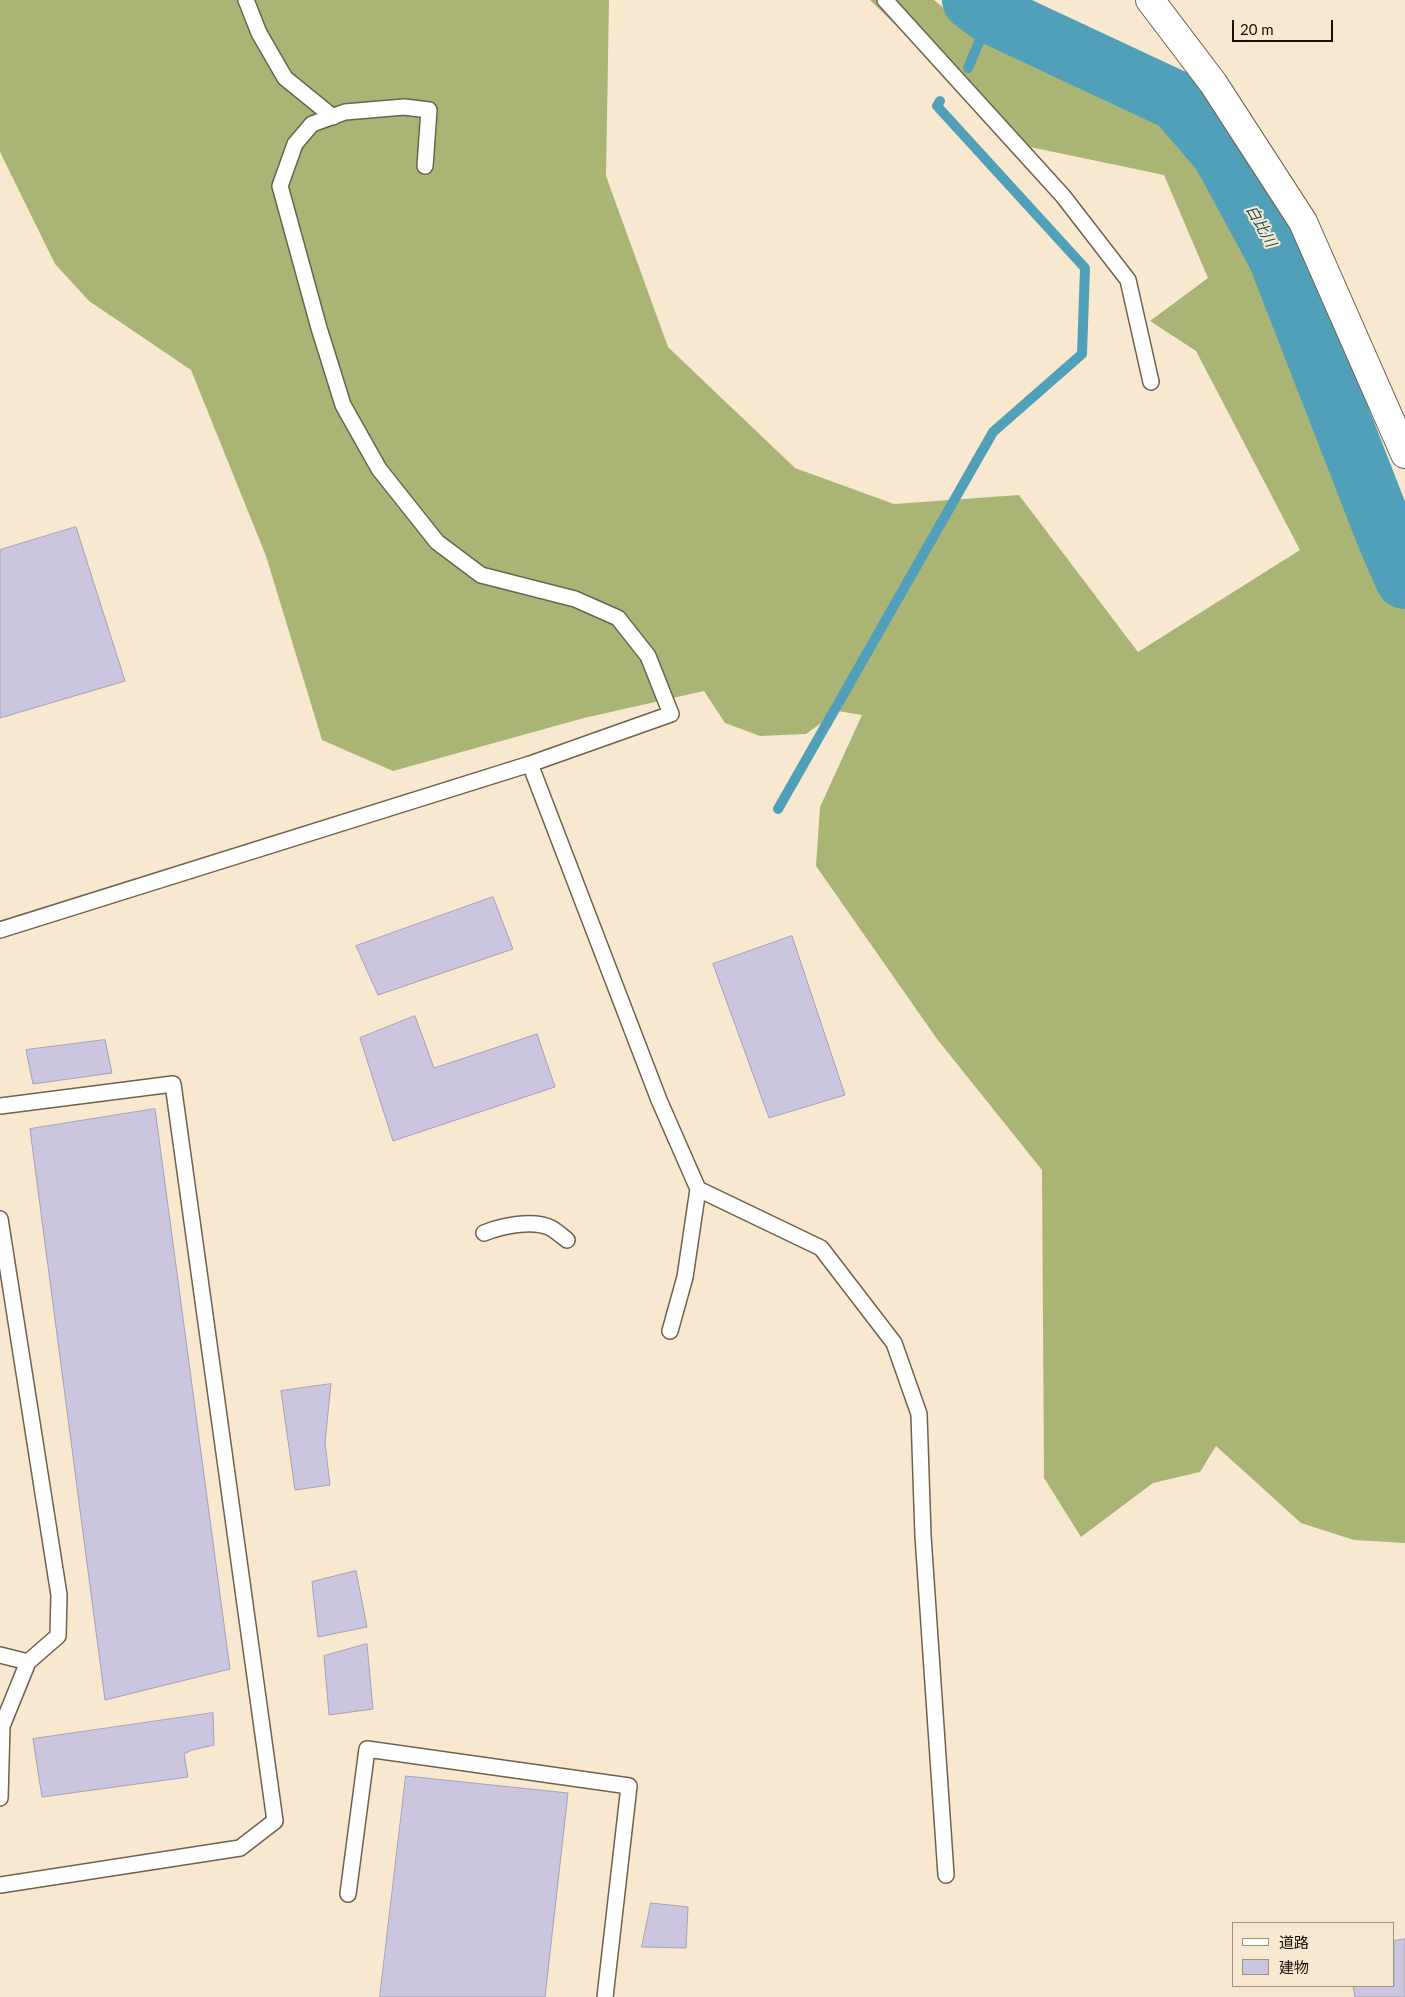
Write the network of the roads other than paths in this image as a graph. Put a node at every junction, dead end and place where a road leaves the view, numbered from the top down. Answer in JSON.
{"nodes":[{"id":1,"x":246,"y":0,"type":"edge"},
{"id":2,"x":885,"y":0,"type":"edge"},
{"id":3,"x":1150,"y":0,"type":"edge"},
{"id":4,"x":333,"y":117,"type":"junction"},
{"id":5,"x":425,"y":166,"type":"dead end"},
{"id":6,"x":1151,"y":382,"type":"dead end"},
{"id":7,"x":1405,"y":454,"type":"edge"},
{"id":8,"x":530,"y":764,"type":"junction"},
{"id":9,"x":0,"y":930,"type":"edge"},
{"id":10,"x":0,"y":1106,"type":"edge"},
{"id":11,"x":698,"y":1189,"type":"junction"},
{"id":12,"x":0,"y":1219,"type":"edge"},
{"id":13,"x":484,"y":1233,"type":"dead end"},
{"id":14,"x":567,"y":1240,"type":"dead end"},
{"id":15,"x":670,"y":1331,"type":"dead end"},
{"id":16,"x":0,"y":1655,"type":"edge"},
{"id":17,"x":28,"y":1662,"type":"junction"},
{"id":18,"x":0,"y":1798,"type":"edge"},
{"id":19,"x":946,"y":1875,"type":"dead end"},
{"id":20,"x":0,"y":1885,"type":"edge"},
{"id":21,"x":348,"y":1894,"type":"dead end"},
{"id":22,"x":605,"y":1997,"type":"edge"}],
"edges":[{"from":1,"to":4,"type":"lane"},
{"from":2,"to":6,"type":"lane"},
{"from":3,"to":7,"type":"street"},
{"from":4,"to":5,"type":"lane"},
{"from":4,"to":8,"type":"lane"},
{"from":8,"to":9,"type":"lane"},
{"from":8,"to":11,"type":"lane"},
{"from":10,"to":20,"type":"lane"},
{"from":11,"to":15,"type":"lane"},
{"from":11,"to":19,"type":"lane"},
{"from":12,"to":17,"type":"lane"},
{"from":13,"to":14,"type":"lane"},
{"from":16,"to":17,"type":"lane"},
{"from":17,"to":18,"type":"lane"},
{"from":21,"to":22,"type":"lane"}]}
